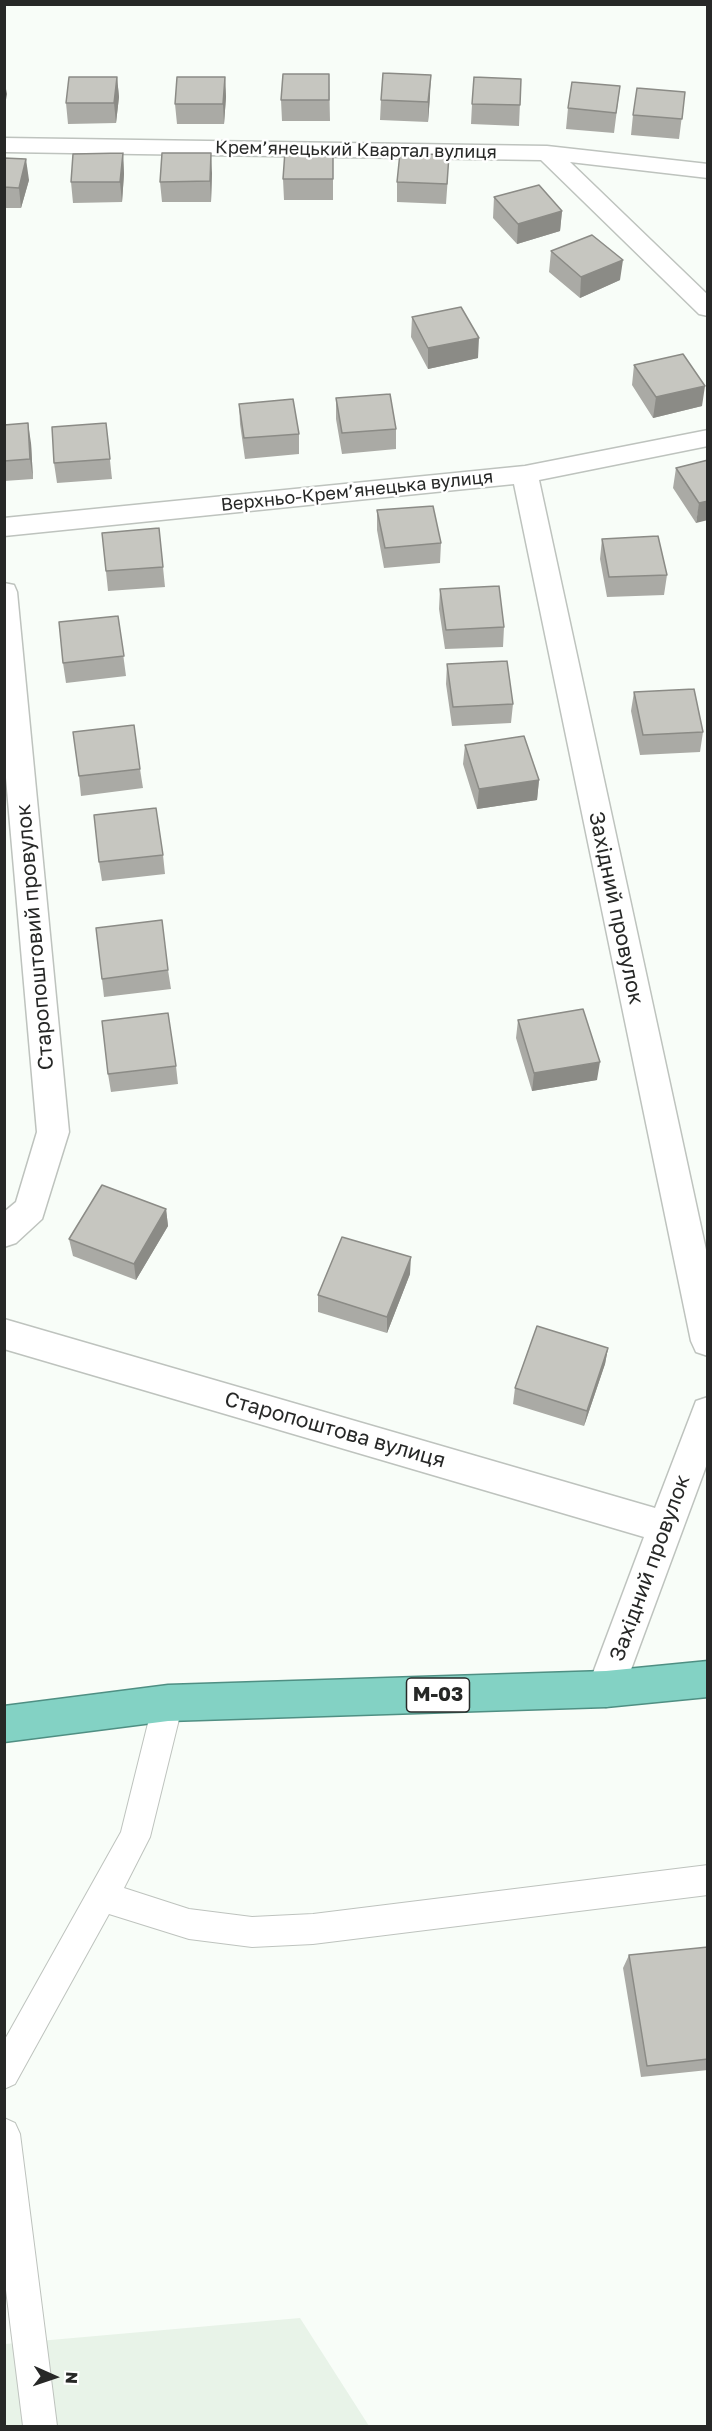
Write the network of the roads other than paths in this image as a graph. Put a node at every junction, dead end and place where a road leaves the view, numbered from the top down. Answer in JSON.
{"nodes":[{"id":1,"x":4,"y":145,"type":"edge"},
{"id":2,"x":547,"y":153,"type":"junction"},
{"id":3,"x":708,"y":171,"type":"edge"},
{"id":4,"x":708,"y":309,"type":"edge"},
{"id":5,"x":708,"y":438,"type":"edge"},
{"id":6,"x":525,"y":474,"type":"junction"},
{"id":7,"x":4,"y":527,"type":"edge"},
{"id":8,"x":4,"y":592,"type":"edge"},
{"id":9,"x":4,"y":1233,"type":"edge"},
{"id":10,"x":4,"y":1334,"type":"edge"},
{"id":11,"x":708,"y":1341,"type":"edge"},
{"id":12,"x":708,"y":1412,"type":"edge"},
{"id":13,"x":665,"y":1527,"type":"junction"},
{"id":14,"x":708,"y":1679,"type":"edge"},
{"id":15,"x":606,"y":1689,"type":"junction"},
{"id":16,"x":168,"y":1703,"type":"junction"},
{"id":17,"x":4,"y":1724,"type":"edge"},
{"id":18,"x":708,"y":1880,"type":"edge"},
{"id":19,"x":102,"y":1896,"type":"junction"},
{"id":20,"x":4,"y":2073,"type":"edge"},
{"id":21,"x":4,"y":2134,"type":"edge"},
{"id":22,"x":40,"y":2427,"type":"edge"}],
"edges":[{"from":1,"to":2,"type":"street","name":"Крем’янецький Квартал вулиця"},
{"from":2,"to":3,"type":"street","name":"Крем’янецький Квартал вулиця"},
{"from":2,"to":4,"type":"street"},
{"from":5,"to":6,"type":"street","name":"Верхньо-Крем’янецька вулиця"},
{"from":6,"to":7,"type":"street","name":"Верхньо-Крем’янецька вулиця"},
{"from":6,"to":11,"type":"street","name":"Західний провулок"},
{"from":8,"to":9,"type":"street","name":"Старопоштовий провулок"},
{"from":10,"to":13,"type":"street","name":"Старопоштова вулиця"},
{"from":12,"to":13,"type":"street","name":"Західний провулок"},
{"from":13,"to":15,"type":"street","name":"Західний провулок"},
{"from":14,"to":15,"type":"highway","number":"М-03"},
{"from":15,"to":16,"type":"highway","number":"М-03"},
{"from":16,"to":17,"type":"highway","number":"М-03"},
{"from":16,"to":19,"type":"lane"},
{"from":18,"to":19,"type":"lane"},
{"from":19,"to":20,"type":"lane"},
{"from":21,"to":22,"type":"lane"}]}
